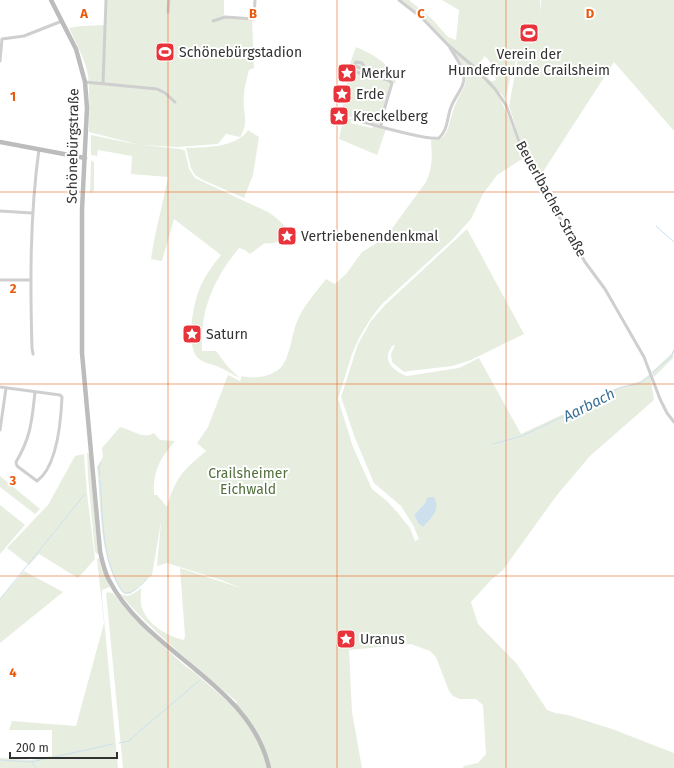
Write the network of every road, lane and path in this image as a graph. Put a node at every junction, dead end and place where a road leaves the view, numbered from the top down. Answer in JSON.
{"nodes":[{"id":1,"x":51,"y":0,"type":"edge"},
{"id":2,"x":106,"y":0,"type":"edge"},
{"id":3,"x":169,"y":0,"type":"edge"},
{"id":4,"x":255,"y":0,"type":"edge"},
{"id":5,"x":399,"y":0,"type":"edge"},
{"id":6,"x":168,"y":12,"type":"dead end"},
{"id":7,"x":62,"y":21,"type":"junction"},
{"id":8,"x":213,"y":21,"type":"dead end"},
{"id":9,"x":1,"y":39,"type":"edge"},
{"id":10,"x":448,"y":45,"type":"junction"},
{"id":11,"x":0,"y":61,"type":"edge"},
{"id":12,"x":354,"y":66,"type":"junction"},
{"id":13,"x":367,"y":70,"type":"junction"},
{"id":14,"x":369,"y":75,"type":"junction"},
{"id":15,"x":85,"y":82,"type":"junction"},
{"id":16,"x":103,"y":83,"type":"junction"},
{"id":17,"x":175,"y":102,"type":"dead end"},
{"id":18,"x":353,"y":119,"type":"dead end"},
{"id":19,"x":381,"y":127,"type":"junction"},
{"id":20,"x":0,"y":142,"type":"edge"},
{"id":21,"x":39,"y":149,"type":"junction"},
{"id":22,"x":85,"y":158,"type":"junction"},
{"id":23,"x":0,"y":211,"type":"edge"},
{"id":24,"x":32,"y":213,"type":"junction"},
{"id":25,"x":0,"y":280,"type":"edge"},
{"id":26,"x":30,"y":280,"type":"junction"},
{"id":27,"x":33,"y":354,"type":"dead end"},
{"id":28,"x":0,"y":387,"type":"edge"},
{"id":29,"x":6,"y":388,"type":"junction"},
{"id":30,"x":35,"y":392,"type":"junction"},
{"id":31,"x":674,"y":422,"type":"edge"},
{"id":32,"x":0,"y":430,"type":"edge"},
{"id":33,"x":269,"y":768,"type":"edge"}],
"edges":[{"from":1,"to":7,"type":"main road","name":"Schönebürgstraße"},
{"from":2,"to":16,"type":"street"},
{"from":3,"to":6,"type":"street"},
{"from":4,"to":8,"type":"street"},
{"from":5,"to":10,"type":"street","name":"Beuerlbacher Straße"},
{"from":7,"to":9,"type":"street"},
{"from":7,"to":15,"type":"main road","name":"Schönebürgstraße"},
{"from":9,"to":11,"type":"street"},
{"from":10,"to":19,"type":"street"},
{"from":10,"to":31,"type":"street","name":"Beuerlbacher Straße"},
{"from":12,"to":13,"type":"street"},
{"from":12,"to":13,"type":"street"},
{"from":12,"to":14,"type":"street"},
{"from":13,"to":14,"type":"street"},
{"from":14,"to":19,"type":"street"},
{"from":15,"to":16,"type":"street"},
{"from":15,"to":22,"type":"main road","name":"Schönebürgstraße"},
{"from":16,"to":17,"type":"street"},
{"from":18,"to":19,"type":"street"},
{"from":20,"to":21,"type":"main road"},
{"from":21,"to":22,"type":"main road"},
{"from":21,"to":24,"type":"street"},
{"from":22,"to":33,"type":"main road","name":"Schönebürgstraße"},
{"from":23,"to":24,"type":"street"},
{"from":24,"to":26,"type":"street"},
{"from":25,"to":26,"type":"street"},
{"from":26,"to":27,"type":"street"},
{"from":28,"to":29,"type":"street"},
{"from":29,"to":30,"type":"street"},
{"from":29,"to":32,"type":"street"},
{"from":30,"to":30,"type":"street"}]}
